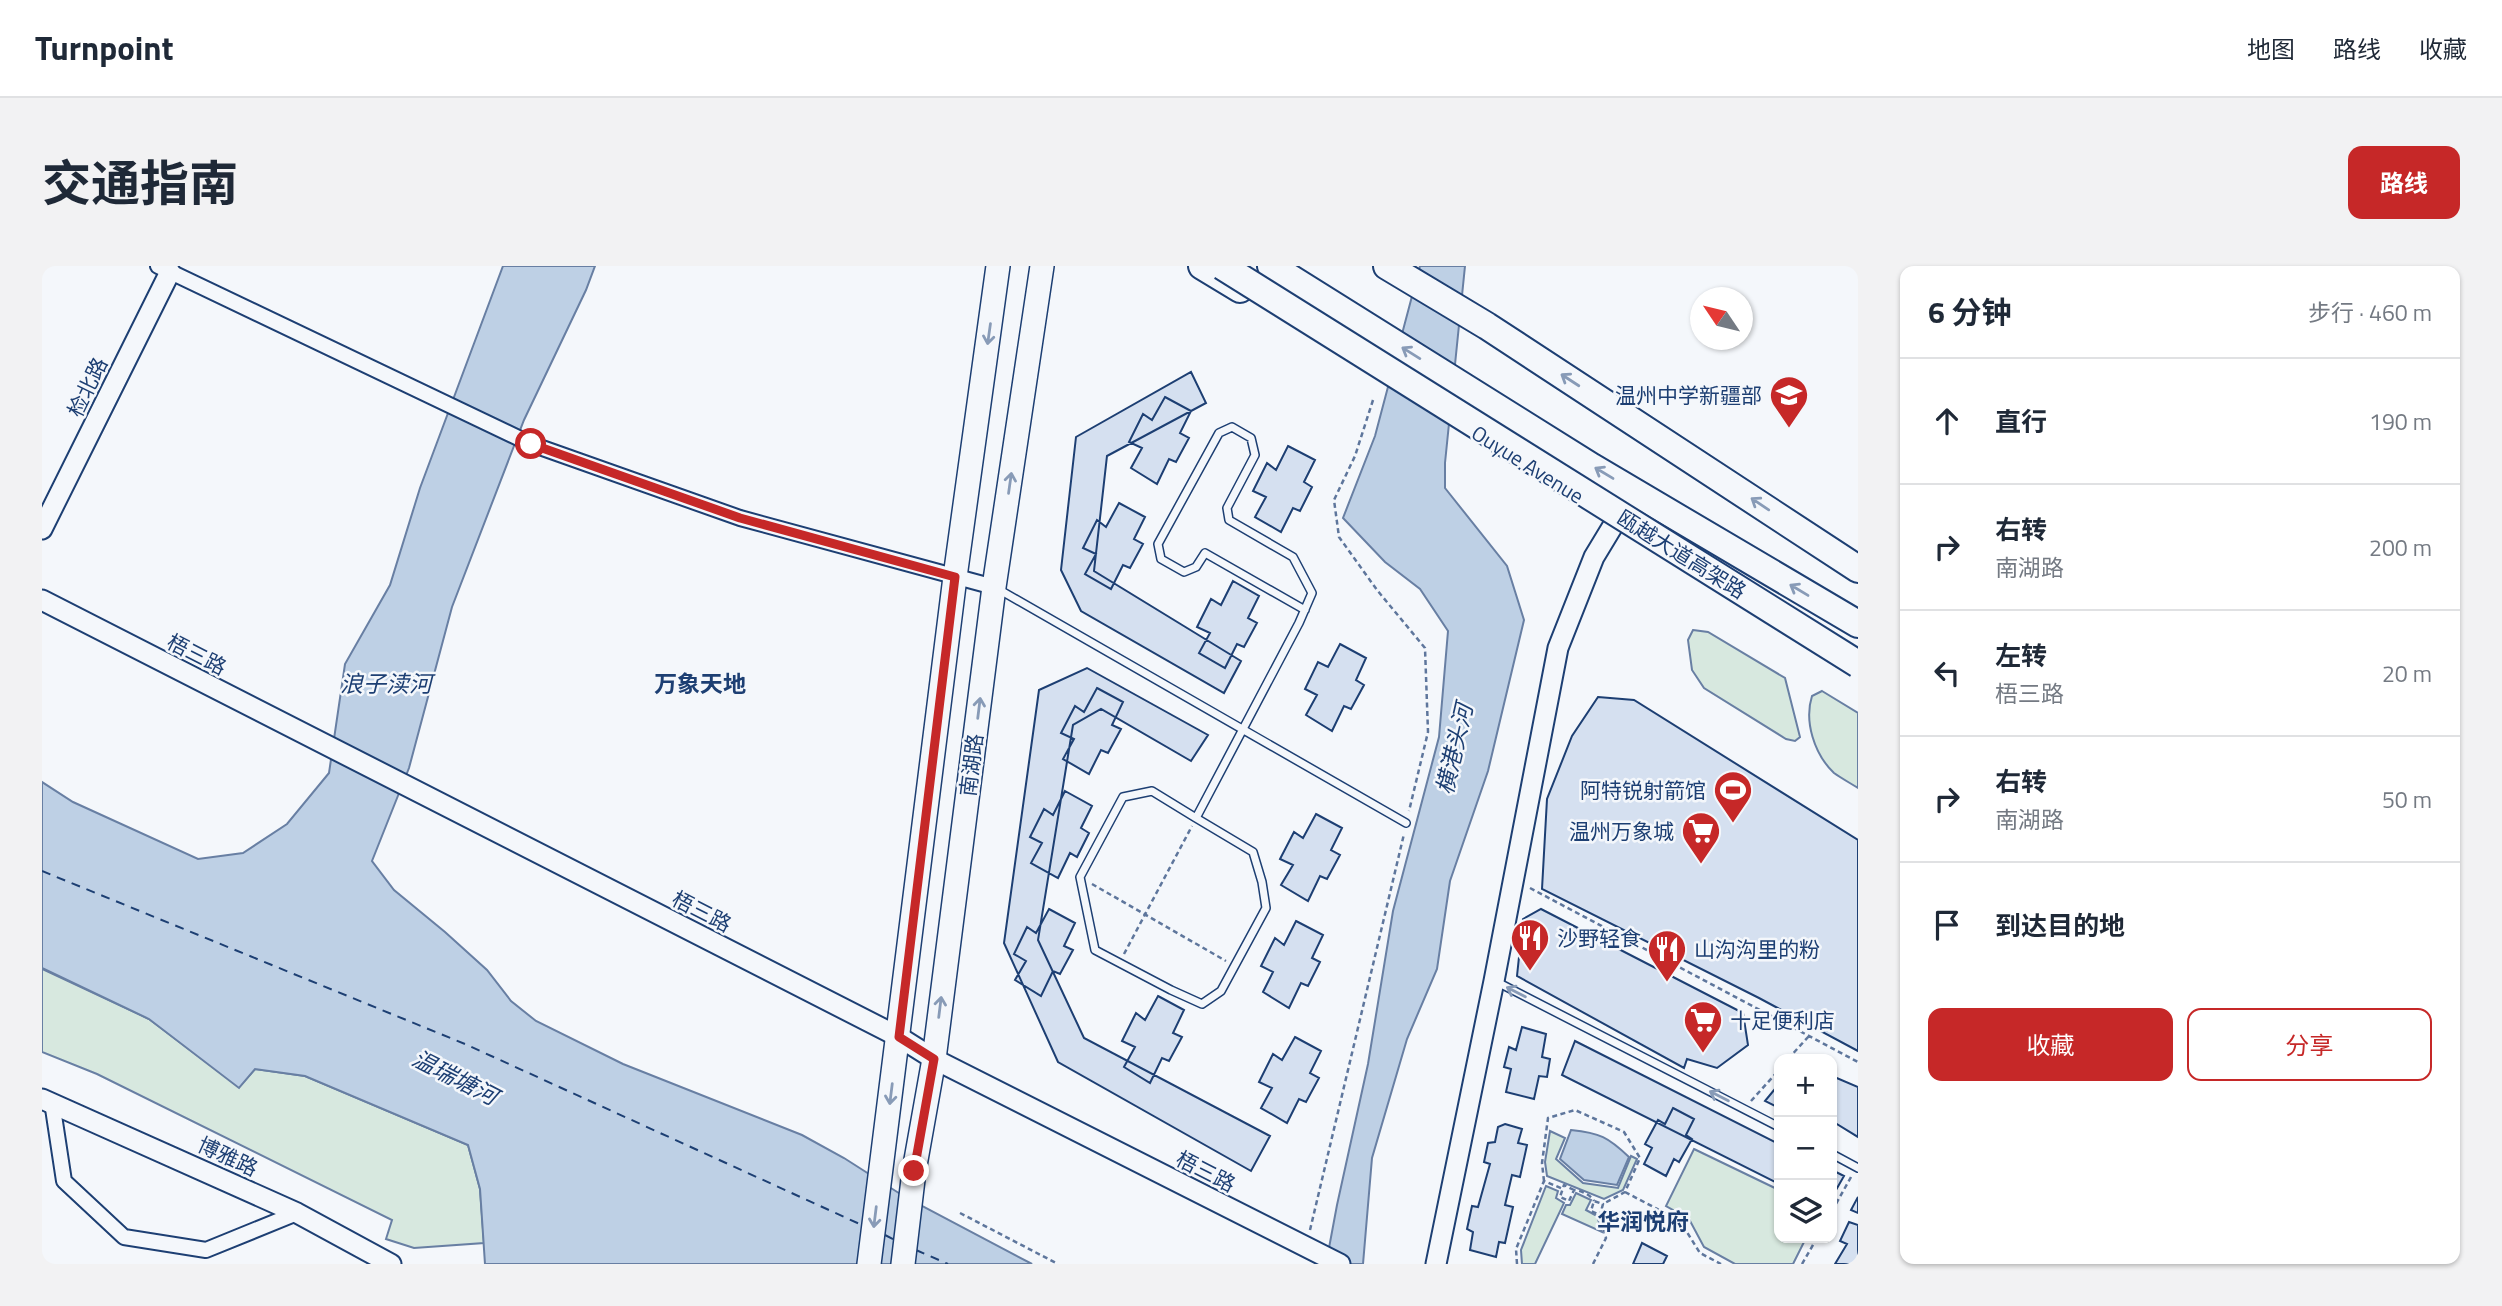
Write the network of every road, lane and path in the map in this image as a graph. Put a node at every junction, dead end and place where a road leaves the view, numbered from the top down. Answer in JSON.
{"nodes":[{"id":1,"x":998,"y":266,"type":"edge"},
{"id":2,"x":1042,"y":266,"type":"edge"},
{"id":3,"x":1202,"y":266,"type":"edge"},
{"id":4,"x":1222,"y":266,"type":"edge"},
{"id":5,"x":1271,"y":266,"type":"edge"},
{"id":6,"x":1387,"y":266,"type":"edge"},
{"id":7,"x":167,"y":268,"type":"edge"},
{"id":8,"x":1617,"y":519,"type":"junction"},
{"id":9,"x":42,"y":529,"type":"edge"},
{"id":10,"x":1858,"y":569,"type":"edge"},
{"id":11,"x":955,"y":577,"type":"junction"},
{"id":12,"x":994,"y":587,"type":"junction"},
{"id":13,"x":42,"y":600,"type":"edge"},
{"id":14,"x":1305,"y":610,"type":"junction"},
{"id":15,"x":1858,"y":624,"type":"edge"},
{"id":16,"x":1858,"y":655,"type":"edge"},
{"id":17,"x":1858,"y":664,"type":"edge"},
{"id":18,"x":1244,"y":730,"type":"junction"},
{"id":19,"x":1196,"y":818,"type":"junction"},
{"id":20,"x":1406,"y":823,"type":"dead end"},
{"id":21,"x":1080,"y":877,"type":"junction"},
{"id":22,"x":1513,"y":879,"type":"junction"},
{"id":23,"x":1144,"y":915,"type":"junction"},
{"id":24,"x":1119,"y":963,"type":"junction"},
{"id":25,"x":1235,"y":966,"type":"junction"},
{"id":26,"x":1494,"y":981,"type":"junction"},
{"id":27,"x":1809,"y":1036,"type":"junction"},
{"id":28,"x":899,"y":1037,"type":"junction"},
{"id":29,"x":1793,"y":1054,"type":"edge"},
{"id":30,"x":934,"y":1059,"type":"junction"},
{"id":31,"x":1858,"y":1062,"type":"edge"},
{"id":32,"x":1774,"y":1076,"type":"edge"},
{"id":33,"x":47,"y":1101,"type":"edge"},
{"id":34,"x":1745,"y":1109,"type":"junction"},
{"id":35,"x":1774,"y":1124,"type":"edge"},
{"id":36,"x":1837,"y":1157,"type":"edge"},
{"id":37,"x":1857,"y":1167,"type":"edge"},
{"id":38,"x":1544,"y":1181,"type":"junction"},
{"id":39,"x":1563,"y":1189,"type":"junction"},
{"id":40,"x":1574,"y":1190,"type":"junction"},
{"id":41,"x":1625,"y":1192,"type":"junction"},
{"id":42,"x":1594,"y":1200,"type":"junction"},
{"id":43,"x":1837,"y":1202,"type":"edge"},
{"id":44,"x":1603,"y":1204,"type":"junction"},
{"id":45,"x":297,"y":1213,"type":"junction"},
{"id":46,"x":960,"y":1213,"type":"dead end"},
{"id":47,"x":1600,"y":1215,"type":"junction"},
{"id":48,"x":1814,"y":1243,"type":"edge"},
{"id":49,"x":391,"y":1264,"type":"edge"},
{"id":50,"x":869,"y":1264,"type":"edge"},
{"id":51,"x":902,"y":1264,"type":"edge"},
{"id":52,"x":1058,"y":1264,"type":"edge"},
{"id":53,"x":1340,"y":1264,"type":"edge"},
{"id":54,"x":1436,"y":1264,"type":"edge"},
{"id":55,"x":1517,"y":1264,"type":"edge"},
{"id":56,"x":1593,"y":1264,"type":"edge"},
{"id":57,"x":1721,"y":1264,"type":"edge"},
{"id":58,"x":1802,"y":1264,"type":"edge"}],
"edges":[{"from":1,"to":11,"type":"main road","name":"南湖路","one_way":true},
{"from":12,"to":2,"type":"main road","name":"南湖路","one_way":true},
{"from":3,"to":8,"type":"highway","name":"Ouyue Avenue"},
{"from":4,"to":17,"type":"highway","name":"瓯越大道高架路","bridge":true},
{"from":15,"to":5,"type":"highway","name":"瓯越大道高架路","one_way":true},
{"from":10,"to":6,"type":"highway","one_way":true},
{"from":7,"to":9,"type":"street","name":"检北路"},
{"from":7,"to":11,"type":"street"},
{"from":8,"to":16,"type":"highway","name":"Ouyue Avenue"},
{"from":8,"to":22,"type":"street"},
{"from":11,"to":12,"type":"street"},
{"from":11,"to":28,"type":"main road","name":"南湖路"},
{"from":12,"to":18,"type":"lane"},
{"from":30,"to":12,"type":"main road","name":"南湖路","one_way":true},
{"from":13,"to":28,"type":"street","name":"梧三路"},
{"from":14,"to":14,"type":"lane"},
{"from":14,"to":18,"type":"lane"},
{"from":18,"to":19,"type":"lane"},
{"from":18,"to":20,"type":"lane"},
{"from":19,"to":21,"type":"lane"},
{"from":19,"to":23,"type":"path"},
{"from":19,"to":25,"type":"lane"},
{"from":21,"to":23,"type":"path"},
{"from":21,"to":24,"type":"lane"},
{"from":22,"to":26,"type":"street"},
{"from":22,"to":27,"type":"path"},
{"from":23,"to":24,"type":"path"},
{"from":23,"to":25,"type":"path"},
{"from":24,"to":25,"type":"lane"},
{"from":34,"to":26,"type":"lane","one_way":true},
{"from":26,"to":54,"type":"street"},
{"from":27,"to":29,"type":"path"},
{"from":27,"to":31,"type":"path"},
{"from":28,"to":30,"type":"street","name":"梧三路"},
{"from":28,"to":50,"type":"main road","name":"南湖路","one_way":true},
{"from":30,"to":51,"type":"main road","name":"南湖路"},
{"from":30,"to":53,"type":"street","name":"梧三路"},
{"from":32,"to":34,"type":"path"},
{"from":33,"to":45,"type":"street","name":"博雅路"},
{"from":33,"to":45,"type":"street"},
{"from":34,"to":35,"type":"lane"},
{"from":36,"to":37,"type":"lane"},
{"from":37,"to":43,"type":"path"},
{"from":38,"to":39,"type":"path"},
{"from":38,"to":41,"type":"path"},
{"from":38,"to":55,"type":"path"},
{"from":39,"to":40,"type":"path"},
{"from":39,"to":40,"type":"path"},
{"from":40,"to":42,"type":"path"},
{"from":41,"to":44,"type":"path"},
{"from":41,"to":57,"type":"path"},
{"from":42,"to":44,"type":"path"},
{"from":42,"to":47,"type":"path"},
{"from":44,"to":47,"type":"path"},
{"from":45,"to":49,"type":"street","name":"博雅路"},
{"from":46,"to":52,"type":"path"},
{"from":47,"to":56,"type":"path"},
{"from":48,"to":58,"type":"path"}]}
